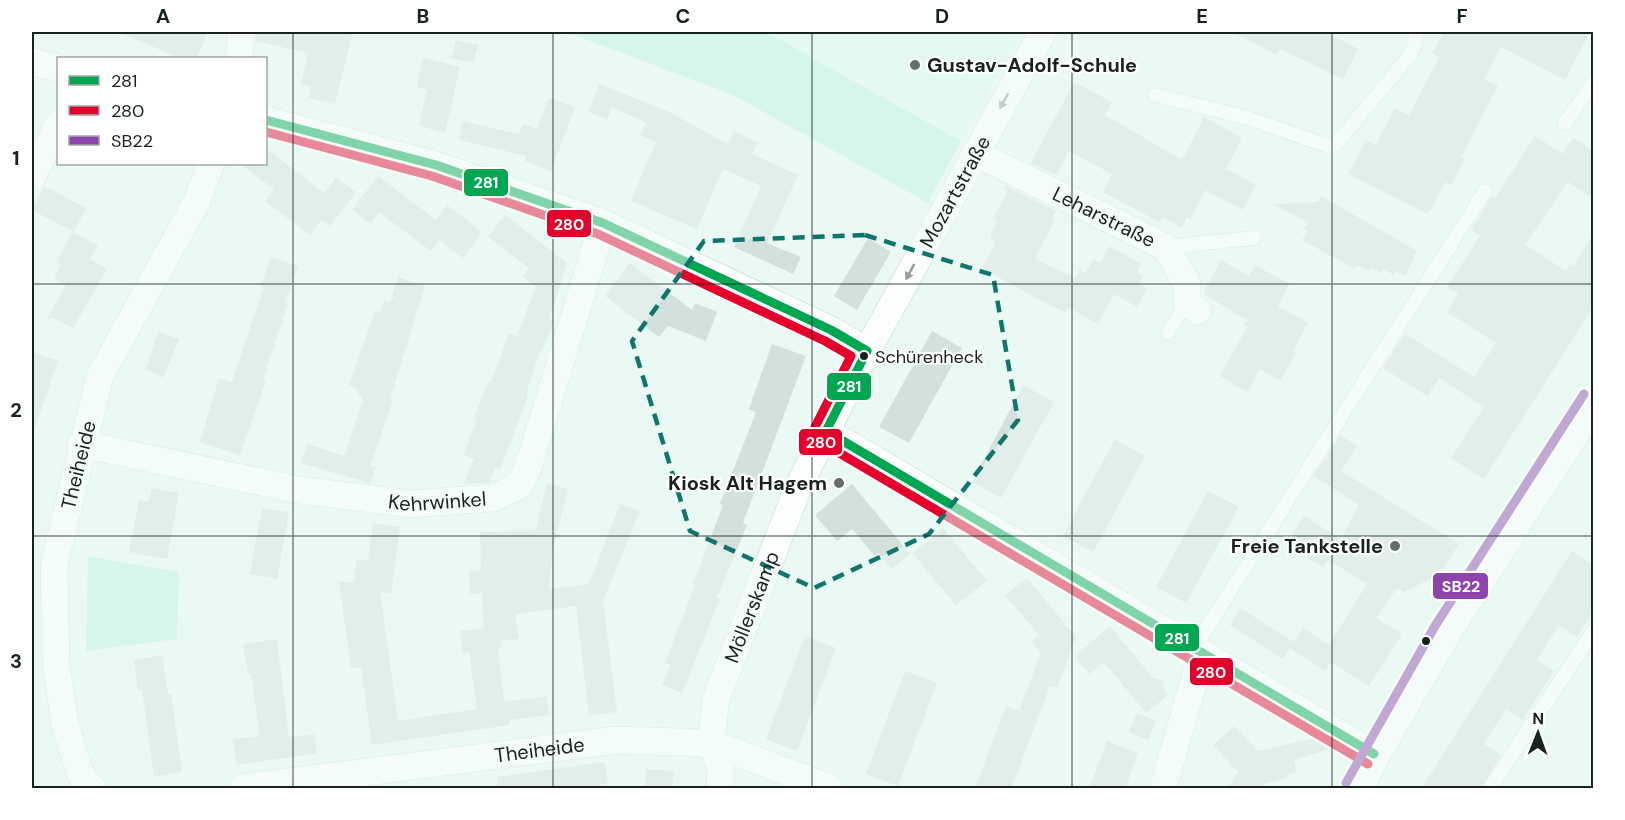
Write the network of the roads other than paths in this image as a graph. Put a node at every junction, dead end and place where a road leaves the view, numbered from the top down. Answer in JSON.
{"nodes":[{"id":1,"x":241,"y":32,"type":"edge"},
{"id":2,"x":1043,"y":32,"type":"edge"},
{"id":3,"x":1416,"y":32,"type":"edge"},
{"id":4,"x":239,"y":57,"type":"edge"},
{"id":5,"x":32,"y":62,"type":"edge"},
{"id":6,"x":57,"y":68,"type":"edge"},
{"id":7,"x":1593,"y":81,"type":"edge"},
{"id":8,"x":1155,"y":95,"type":"dead end"},
{"id":9,"x":267,"y":120,"type":"edge"},
{"id":10,"x":1565,"y":123,"type":"dead end"},
{"id":11,"x":57,"y":126,"type":"edge"},
{"id":12,"x":975,"y":153,"type":"junction"},
{"id":13,"x":211,"y":165,"type":"edge"},
{"id":14,"x":32,"y":177,"type":"edge"},
{"id":15,"x":1485,"y":190,"type":"dead end"},
{"id":16,"x":603,"y":223,"type":"junction"},
{"id":17,"x":1254,"y":238,"type":"dead end"},
{"id":18,"x":1165,"y":248,"type":"junction"},
{"id":19,"x":1193,"y":306,"type":"joint"},
{"id":20,"x":1168,"y":333,"type":"dead end"},
{"id":21,"x":867,"y":351,"type":"junction"},
{"id":22,"x":1593,"y":400,"type":"edge"},
{"id":23,"x":826,"y":430,"type":"junction"},
{"id":24,"x":81,"y":444,"type":"junction"},
{"id":25,"x":43,"y":564,"type":"edge"},
{"id":26,"x":1593,"y":630,"type":"edge"},
{"id":27,"x":1198,"y":651,"type":"junction"},
{"id":28,"x":711,"y":743,"type":"junction"},
{"id":29,"x":1374,"y":754,"type":"junction"},
{"id":30,"x":92,"y":789,"type":"edge"},
{"id":31,"x":242,"y":789,"type":"edge"},
{"id":32,"x":720,"y":789,"type":"edge"},
{"id":33,"x":830,"y":789,"type":"edge"},
{"id":34,"x":1163,"y":789,"type":"edge"},
{"id":35,"x":1358,"y":789,"type":"edge"},
{"id":36,"x":1490,"y":789,"type":"edge"}],
"edges":[{"from":1,"to":4,"type":"street"},
{"from":2,"to":12,"type":"street","name":"Mozartstraße","one_way":true},
{"from":3,"to":8,"type":"lane"},
{"from":5,"to":6,"type":"street"},
{"from":7,"to":10,"type":"lane"},
{"from":9,"to":16,"type":"street"},
{"from":11,"to":14,"type":"street"},
{"from":12,"to":18,"type":"street","name":"Leharstraße"},
{"from":12,"to":21,"type":"street","name":"Mozartstraße","one_way":true},
{"from":13,"to":24,"type":"street","name":"Theiheide"},
{"from":15,"to":27,"type":"lane"},
{"from":16,"to":21,"type":"street"},
{"from":16,"to":24,"type":"street","name":"Kehrwinkel"},
{"from":17,"to":18,"type":"lane"},
{"from":18,"to":19,"type":"street","name":"Leharstraße"},
{"from":19,"to":20,"type":"lane"},
{"from":21,"to":23,"type":"street"},
{"from":22,"to":29,"type":"main road"},
{"from":23,"to":27,"type":"street"},
{"from":23,"to":28,"type":"street","name":"Möllerskamp"},
{"from":24,"to":25,"type":"street","name":"Theiheide"},
{"from":25,"to":30,"type":"street","name":"Theiheide"},
{"from":26,"to":36,"type":"lane"},
{"from":27,"to":29,"type":"street"},
{"from":27,"to":34,"type":"street"},
{"from":28,"to":31,"type":"street","name":"Theiheide"},
{"from":28,"to":32,"type":"street","name":"Möllerskamp"},
{"from":28,"to":33,"type":"street","name":"Theiheide"},
{"from":29,"to":35,"type":"main road"}]}
